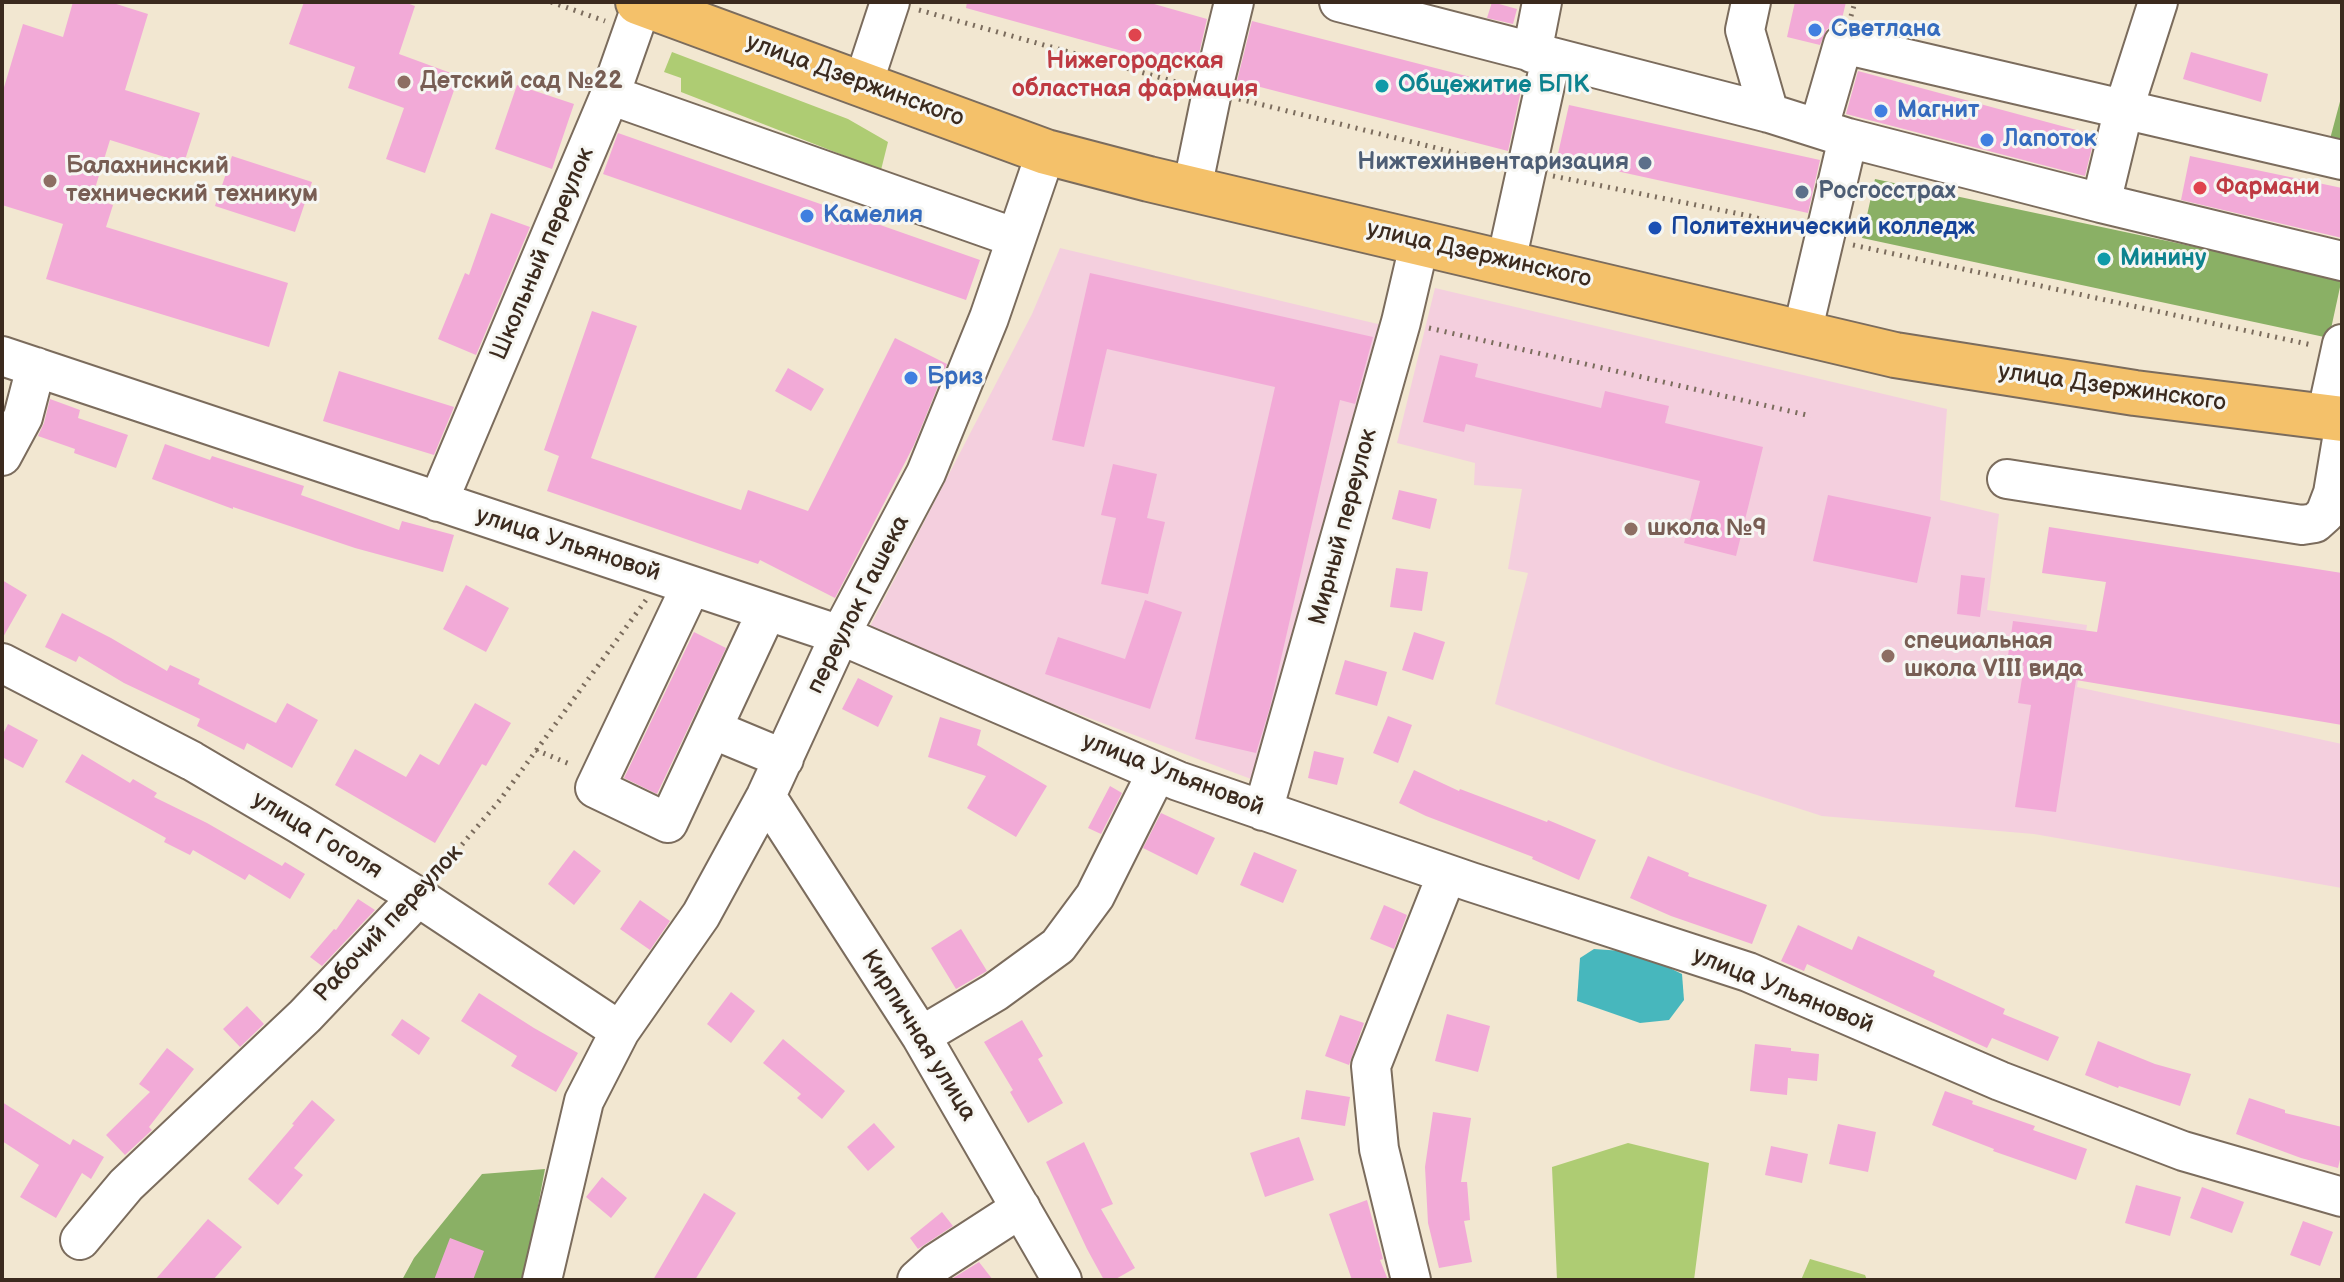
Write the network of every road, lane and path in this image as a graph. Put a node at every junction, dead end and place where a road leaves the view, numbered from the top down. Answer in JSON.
{"nodes":[{"id":1,"x":551,"y":2,"type":"edge"},
{"id":2,"x":1234,"y":2,"type":"edge"},
{"id":3,"x":1339,"y":2,"type":"edge"},
{"id":4,"x":1542,"y":2,"type":"edge"},
{"id":5,"x":1751,"y":2,"type":"edge"},
{"id":6,"x":2158,"y":2,"type":"edge"},
{"id":7,"x":898,"y":4,"type":"edge"},
{"id":8,"x":1382,"y":7,"type":"edge"},
{"id":9,"x":638,"y":12,"type":"edge"},
{"id":10,"x":1542,"y":55,"type":"junction"},
{"id":11,"x":863,"y":84,"type":"junction"},
{"id":12,"x":1212,"y":92,"type":"junction"},
{"id":13,"x":610,"y":95,"type":"junction"},
{"id":14,"x":2124,"y":108,"type":"junction"},
{"id":15,"x":1769,"y":113,"type":"junction"},
{"id":16,"x":1834,"y":132,"type":"junction"},
{"id":17,"x":1046,"y":152,"type":"junction"},
{"id":18,"x":2342,"y":160,"type":"edge"},
{"id":19,"x":1526,"y":171,"type":"junction"},
{"id":20,"x":1192,"y":189,"type":"junction"},
{"id":21,"x":2101,"y":203,"type":"junction"},
{"id":22,"x":1016,"y":238,"type":"junction"},
{"id":23,"x":1825,"y":239,"type":"junction"},
{"id":24,"x":1420,"y":241,"type":"junction"},
{"id":25,"x":2342,"y":261,"type":"edge"},
{"id":26,"x":1506,"y":262,"type":"junction"},
{"id":27,"x":1401,"y":322,"type":"junction"},
{"id":28,"x":1802,"y":333,"type":"junction"},
{"id":29,"x":2341,"y":348,"type":"edge"},
{"id":30,"x":19,"y":361,"type":"edge"},
{"id":31,"x":1811,"y":416,"type":"dead end"},
{"id":32,"x":2337,"y":425,"type":"edge"},
{"id":33,"x":2,"y":456,"type":"edge"},
{"id":34,"x":2007,"y":479,"type":"dead end"},
{"id":35,"x":438,"y":502,"type":"junction"},
{"id":36,"x":677,"y":581,"type":"junction"},
{"id":37,"x":767,"y":611,"type":"junction"},
{"id":38,"x":840,"y":635,"type":"junction"},
{"id":39,"x":2,"y":663,"type":"edge"},
{"id":40,"x":712,"y":729,"type":"junction"},
{"id":41,"x":536,"y":750,"type":"junction"},
{"id":42,"x":784,"y":759,"type":"junction"},
{"id":43,"x":1157,"y":772,"type":"junction"},
{"id":44,"x":600,"y":777,"type":"junction"},
{"id":45,"x":766,"y":796,"type":"junction"},
{"id":46,"x":1263,"y":811,"type":"junction"},
{"id":47,"x":1447,"y":874,"type":"junction"},
{"id":48,"x":418,"y":897,"type":"junction"},
{"id":49,"x":620,"y":1031,"type":"junction"},
{"id":50,"x":921,"y":1036,"type":"junction"},
{"id":51,"x":2342,"y":1197,"type":"edge"},
{"id":52,"x":1021,"y":1208,"type":"junction"},
{"id":53,"x":80,"y":1240,"type":"dead end"},
{"id":54,"x":542,"y":1280,"type":"edge"},
{"id":55,"x":917,"y":1280,"type":"edge"},
{"id":56,"x":1062,"y":1280,"type":"edge"},
{"id":57,"x":1411,"y":1280,"type":"edge"}],
"edges":[{"from":1,"to":9,"type":"path"},
{"from":2,"to":12,"type":"street"},
{"from":3,"to":8,"type":"street"},
{"from":4,"to":10,"type":"street"},
{"from":5,"to":15,"type":"street"},
{"from":6,"to":14,"type":"street"},
{"from":7,"to":11,"type":"street"},
{"from":7,"to":12,"type":"path"},
{"from":8,"to":10,"type":"street"},
{"from":9,"to":11,"type":"main road","name":"улица Дзержинского"},
{"from":9,"to":13,"type":"street","name":"Школьный переулок"},
{"from":10,"to":15,"type":"street"},
{"from":10,"to":19,"type":"street"},
{"from":11,"to":17,"type":"main road","name":"улица Дзержинского"},
{"from":12,"to":19,"type":"path"},
{"from":12,"to":20,"type":"street"},
{"from":13,"to":22,"type":"street"},
{"from":13,"to":35,"type":"street","name":"Школьный переулок"},
{"from":14,"to":16,"type":"street"},
{"from":14,"to":18,"type":"street"},
{"from":14,"to":21,"type":"street"},
{"from":15,"to":16,"type":"street"},
{"from":16,"to":21,"type":"street"},
{"from":16,"to":23,"type":"street"},
{"from":17,"to":20,"type":"main road","name":"улица Дзержинского"},
{"from":17,"to":22,"type":"street","name":"переулок Гашека"},
{"from":19,"to":23,"type":"path"},
{"from":19,"to":26,"type":"street"},
{"from":20,"to":24,"type":"main road","name":"улица Дзержинского"},
{"from":21,"to":25,"type":"street"},
{"from":22,"to":38,"type":"street","name":"переулок Гашека"},
{"from":23,"to":28,"type":"street"},
{"from":23,"to":29,"type":"path"},
{"from":24,"to":26,"type":"main road","name":"улица Дзержинского"},
{"from":24,"to":27,"type":"street","name":"Мирный переулок"},
{"from":26,"to":28,"type":"main road","name":"улица Дзержинского"},
{"from":27,"to":31,"type":"path"},
{"from":27,"to":46,"type":"street","name":"Мирный переулок"},
{"from":28,"to":32,"type":"main road","name":"улица Дзержинского"},
{"from":29,"to":32,"type":"street"},
{"from":30,"to":33,"type":"street"},
{"from":30,"to":35,"type":"street","name":"улица Ульяновой"},
{"from":32,"to":34,"type":"street"},
{"from":35,"to":36,"type":"street","name":"улица Ульяновой"},
{"from":36,"to":37,"type":"street","name":"улица Ульяновой"},
{"from":36,"to":41,"type":"path","name":"Рабочий переулок"},
{"from":36,"to":44,"type":"street"},
{"from":37,"to":38,"type":"street","name":"улица Ульяновой"},
{"from":37,"to":40,"type":"street"},
{"from":38,"to":42,"type":"street","name":"переулок Гашека"},
{"from":38,"to":43,"type":"street","name":"улица Ульяновой"},
{"from":39,"to":48,"type":"street","name":"улица Гоголя"},
{"from":40,"to":42,"type":"street"},
{"from":40,"to":44,"type":"street"},
{"from":41,"to":44,"type":"path"},
{"from":41,"to":48,"type":"path","name":"Рабочий переулок"},
{"from":42,"to":45,"type":"street","name":"переулок Гашека"},
{"from":43,"to":46,"type":"street","name":"улица Ульяновой"},
{"from":43,"to":50,"type":"street"},
{"from":45,"to":49,"type":"street","name":"переулок Гашека"},
{"from":45,"to":50,"type":"street","name":"Кирпичная улица"},
{"from":46,"to":47,"type":"street","name":"улица Ульяновой"},
{"from":47,"to":51,"type":"street","name":"улица Ульяновой"},
{"from":47,"to":57,"type":"street"},
{"from":48,"to":49,"type":"street","name":"улица Гоголя"},
{"from":48,"to":53,"type":"street","name":"Рабочий переулок"},
{"from":49,"to":54,"type":"street","name":"переулок Гашека"},
{"from":50,"to":52,"type":"street","name":"Кирпичная улица"},
{"from":52,"to":55,"type":"street"},
{"from":52,"to":56,"type":"street","name":"Кирпичная улица"}]}
